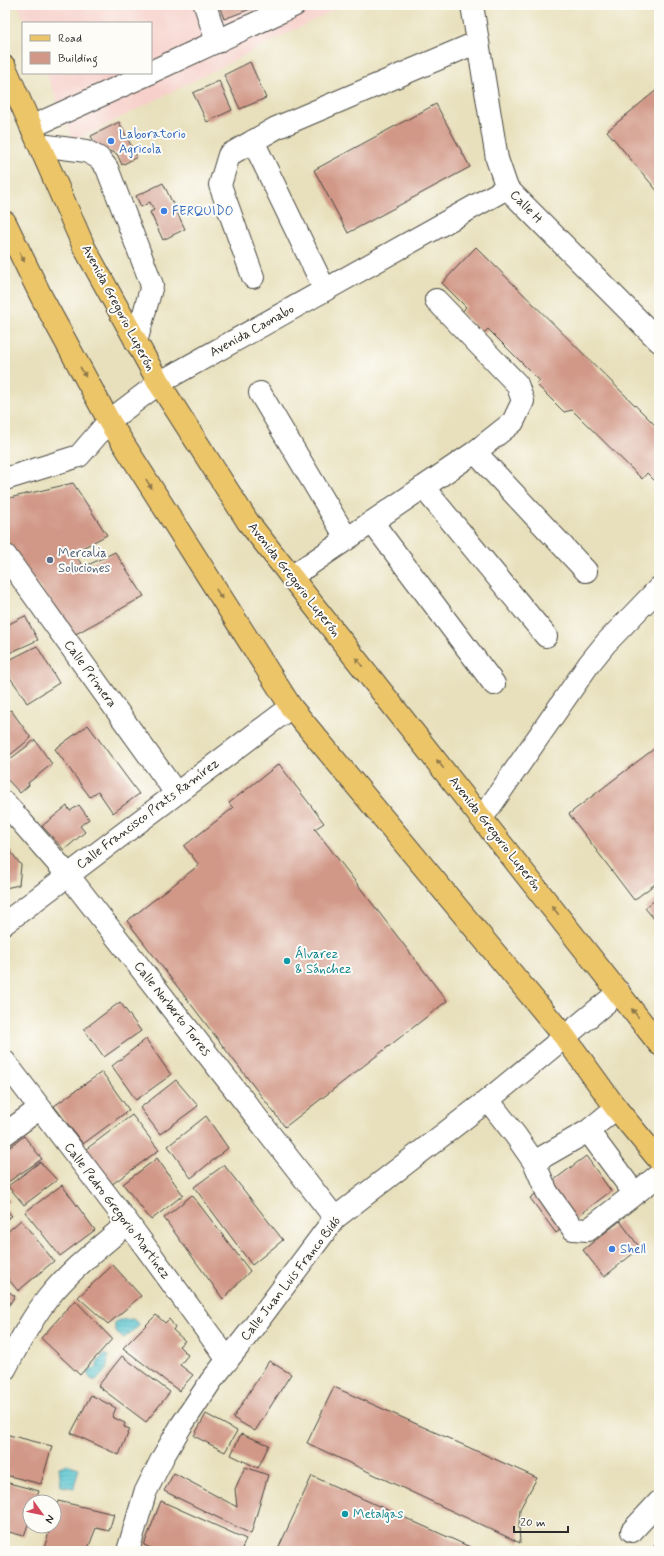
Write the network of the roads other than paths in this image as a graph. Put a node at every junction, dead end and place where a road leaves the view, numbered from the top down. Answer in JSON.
{"nodes":[{"id":1,"x":205,"y":5,"type":"edge"},
{"id":2,"x":295,"y":5,"type":"edge"},
{"id":3,"x":472,"y":5,"type":"edge"},
{"id":4,"x":217,"y":42,"type":"junction"},
{"id":5,"x":478,"y":42,"type":"junction"},
{"id":6,"x":5,"y":67,"type":"edge"},
{"id":7,"x":152,"y":72,"type":"edge"},
{"id":8,"x":148,"y":74,"type":"edge"},
{"id":9,"x":36,"y":136,"type":"junction"},
{"id":10,"x":253,"y":142,"type":"junction"},
{"id":11,"x":507,"y":188,"type":"junction"},
{"id":12,"x":5,"y":222,"type":"edge"},
{"id":13,"x":254,"y":277,"type":"dead end"},
{"id":14,"x":325,"y":290,"type":"junction"},
{"id":15,"x":436,"y":300,"type":"dead end"},
{"id":16,"x":659,"y":341,"type":"edge"},
{"id":17,"x":136,"y":342,"type":"junction"},
{"id":18,"x":159,"y":383,"type":"junction"},
{"id":19,"x":260,"y":393,"type":"dead end"},
{"id":20,"x":109,"y":421,"type":"junction"},
{"id":21,"x":475,"y":452,"type":"junction"},
{"id":22,"x":5,"y":479,"type":"edge"},
{"id":23,"x":423,"y":487,"type":"junction"},
{"id":24,"x":372,"y":522,"type":"junction"},
{"id":25,"x":348,"y":539,"type":"junction"},
{"id":26,"x":5,"y":555,"type":"edge"},
{"id":27,"x":586,"y":571,"type":"dead end"},
{"id":28,"x":291,"y":577,"type":"junction"},
{"id":29,"x":659,"y":588,"type":"edge"},
{"id":30,"x":546,"y":636,"type":"dead end"},
{"id":31,"x":494,"y":684,"type":"dead end"},
{"id":32,"x":291,"y":707,"type":"junction"},
{"id":33,"x":176,"y":793,"type":"junction"},
{"id":34,"x":5,"y":803,"type":"edge"},
{"id":35,"x":482,"y":818,"type":"junction"},
{"id":36,"x":68,"y":874,"type":"junction"},
{"id":37,"x":5,"y":923,"type":"edge"},
{"id":38,"x":619,"y":992,"type":"junction"},
{"id":39,"x":564,"y":1036,"type":"junction"},
{"id":40,"x":659,"y":1044,"type":"edge"},
{"id":41,"x":5,"y":1062,"type":"edge"},
{"id":42,"x":488,"y":1100,"type":"junction"},
{"id":43,"x":40,"y":1108,"type":"junction"},
{"id":44,"x":616,"y":1108,"type":"junction"},
{"id":45,"x":588,"y":1131,"type":"junction"},
{"id":46,"x":5,"y":1134,"type":"edge"},
{"id":47,"x":659,"y":1160,"type":"edge"},
{"id":48,"x":534,"y":1162,"type":"junction"},
{"id":49,"x":659,"y":1175,"type":"edge"},
{"id":50,"x":635,"y":1194,"type":"junction"},
{"id":51,"x":335,"y":1218,"type":"junction"},
{"id":52,"x":128,"y":1223,"type":"junction"},
{"id":53,"x":228,"y":1360,"type":"junction"},
{"id":54,"x":5,"y":1369,"type":"edge"},
{"id":55,"x":659,"y":1502,"type":"edge"},
{"id":56,"x":632,"y":1531,"type":"dead end"},
{"id":57,"x":128,"y":1551,"type":"edge"}],
"edges":[{"from":1,"to":4,"type":"street"},
{"from":2,"to":4,"type":"street"},
{"from":3,"to":5,"type":"street","name":"Calle H"},
{"from":4,"to":7,"type":"street"},
{"from":5,"to":10,"type":"street"},
{"from":5,"to":11,"type":"street","name":"Calle H"},
{"from":6,"to":9,"type":"main road","name":"Avenida Gregorio Luperón"},
{"from":8,"to":9,"type":"street"},
{"from":9,"to":17,"type":"main road","name":"Avenida Gregorio Luperón"},
{"from":9,"to":17,"type":"street"},
{"from":10,"to":13,"type":"street"},
{"from":10,"to":14,"type":"street"},
{"from":11,"to":14,"type":"street","name":"Avenida Caonabo"},
{"from":11,"to":16,"type":"street","name":"Calle H"},
{"from":12,"to":20,"type":"main road","one_way":true},
{"from":14,"to":18,"type":"street","name":"Avenida Caonabo"},
{"from":15,"to":21,"type":"street"},
{"from":17,"to":18,"type":"main road","name":"Avenida Gregorio Luperón"},
{"from":18,"to":20,"type":"street","name":"Avenida Caonabo"},
{"from":18,"to":28,"type":"main road","name":"Avenida Gregorio Luperón"},
{"from":19,"to":25,"type":"street"},
{"from":20,"to":22,"type":"street","name":"Avenida Caonabo"},
{"from":20,"to":32,"type":"main road","one_way":true},
{"from":21,"to":23,"type":"street"},
{"from":21,"to":27,"type":"street"},
{"from":23,"to":24,"type":"street"},
{"from":23,"to":30,"type":"street"},
{"from":24,"to":25,"type":"street"},
{"from":24,"to":31,"type":"street"},
{"from":25,"to":28,"type":"street"},
{"from":26,"to":33,"type":"street","name":"Calle Primera"},
{"from":35,"to":28,"type":"main road","name":"Avenida Gregorio Luperón","one_way":true},
{"from":29,"to":35,"type":"street"},
{"from":32,"to":33,"type":"street","name":"Calle Francisco Prats Ramírez"},
{"from":32,"to":39,"type":"main road"},
{"from":33,"to":36,"type":"street","name":"Calle Francisco Prats Ramírez"},
{"from":34,"to":36,"type":"street","name":"Calle Norberto Torres"},
{"from":38,"to":35,"type":"main road","name":"Avenida Gregorio Luperón","one_way":true},
{"from":36,"to":37,"type":"street","name":"Calle Francisco Prats Ramírez"},
{"from":36,"to":51,"type":"street","name":"Calle Norberto Torres"},
{"from":38,"to":39,"type":"street","name":"Calle Juan Luis Franco Bidó"},
{"from":40,"to":38,"type":"main road","name":"Avenida Gregorio Luperón","one_way":true},
{"from":39,"to":42,"type":"street","name":"Calle Juan Luis Franco Bidó"},
{"from":39,"to":44,"type":"main road"},
{"from":41,"to":43,"type":"street","name":"Calle Pedro Gregorio Martínez"},
{"from":42,"to":48,"type":"street"},
{"from":42,"to":51,"type":"street","name":"Calle Juan Luis Franco Bidó"},
{"from":43,"to":46,"type":"street"},
{"from":43,"to":52,"type":"street","name":"Calle Pedro Gregorio Martínez"},
{"from":44,"to":45,"type":"street"},
{"from":44,"to":47,"type":"main road"},
{"from":45,"to":48,"type":"street"},
{"from":45,"to":50,"type":"street"},
{"from":48,"to":50,"type":"street"},
{"from":49,"to":50,"type":"street"},
{"from":51,"to":53,"type":"street","name":"Calle Juan Luis Franco Bidó"},
{"from":52,"to":53,"type":"street","name":"Calle Pedro Gregorio Martínez"},
{"from":52,"to":54,"type":"street"},
{"from":53,"to":57,"type":"street","name":"Calle Juan Luis Franco Bidó"},
{"from":55,"to":56,"type":"street"}]}
